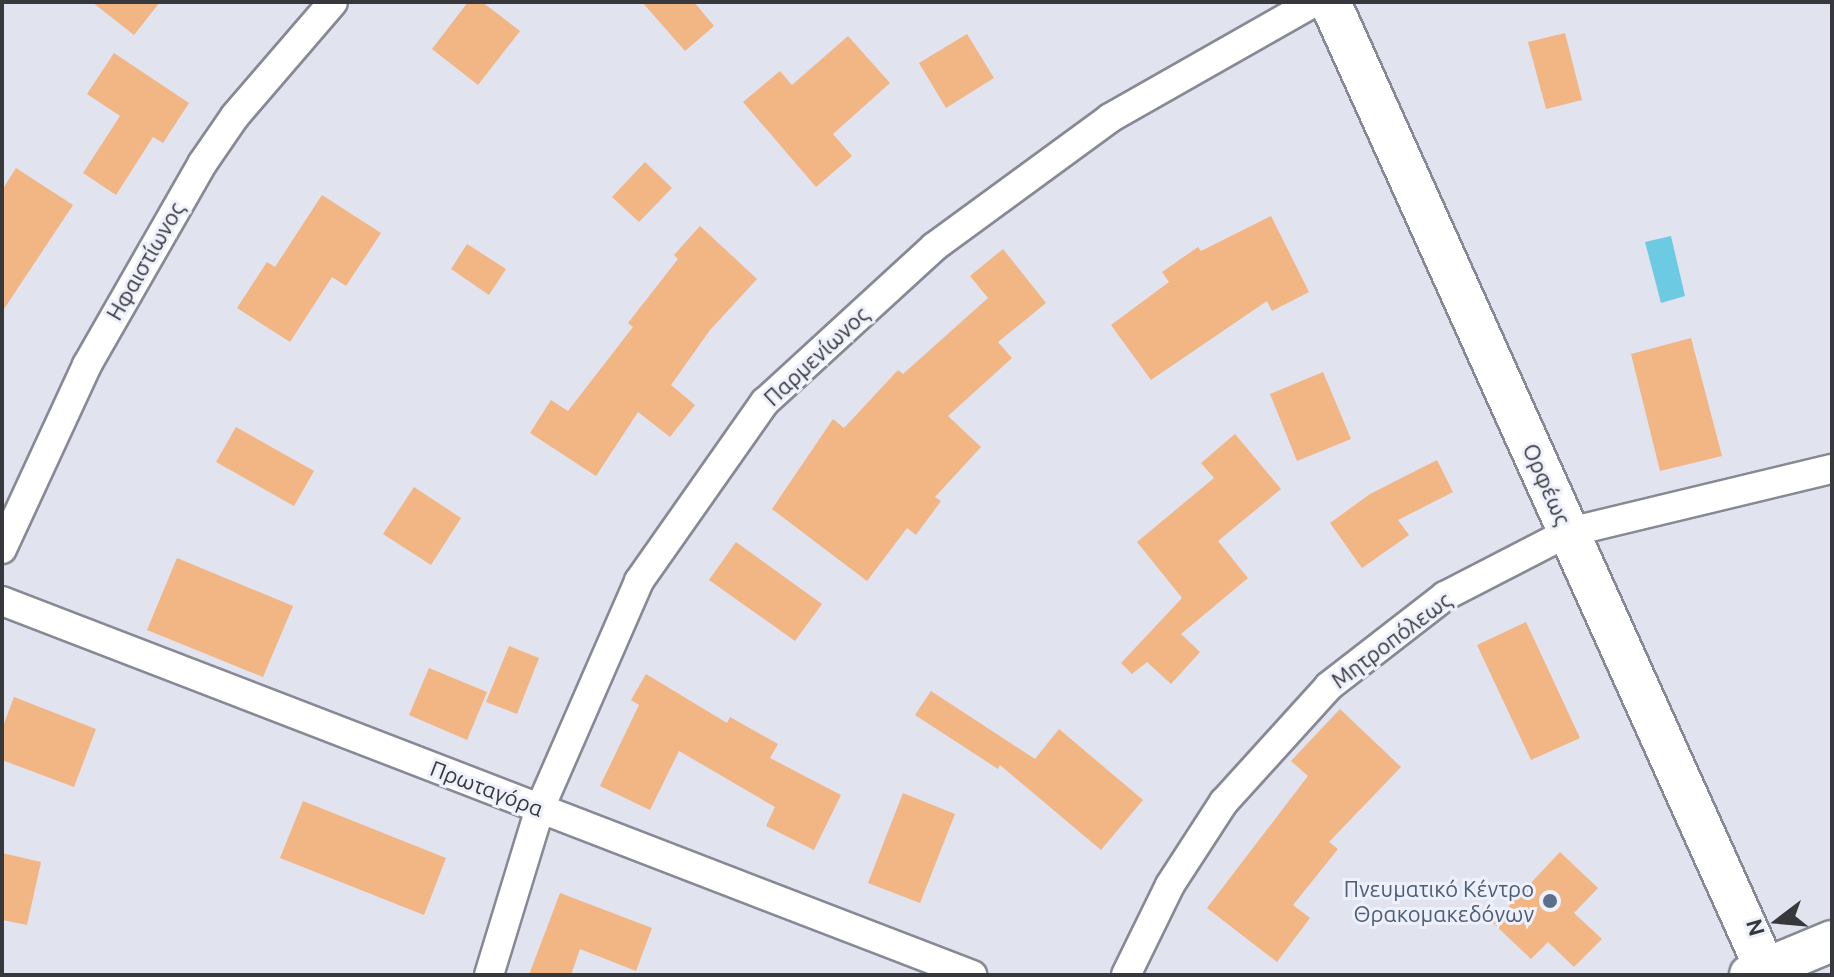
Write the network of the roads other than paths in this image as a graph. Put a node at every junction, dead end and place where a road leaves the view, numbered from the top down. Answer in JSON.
{"nodes":[{"id":1,"x":333,"y":2,"type":"edge"},
{"id":2,"x":1314,"y":2,"type":"edge"},
{"id":3,"x":1330,"y":2,"type":"edge"},
{"id":4,"x":1832,"y":469,"type":"edge"},
{"id":5,"x":1569,"y":532,"type":"junction"},
{"id":6,"x":2,"y":549,"type":"edge"},
{"id":7,"x":2,"y":601,"type":"edge"},
{"id":8,"x":540,"y":808,"type":"junction"},
{"id":9,"x":1832,"y":941,"type":"edge"},
{"id":10,"x":1757,"y":970,"type":"edge"},
{"id":11,"x":489,"y":975,"type":"edge"},
{"id":12,"x":972,"y":975,"type":"edge"},
{"id":13,"x":1126,"y":975,"type":"edge"}],
"edges":[{"from":1,"to":6,"type":"street","name":"Ηφαιστίωνος"},
{"from":2,"to":8,"type":"street","name":"Παρμενίωνος"},
{"from":3,"to":5,"type":"street","name":"Ορφέως"},
{"from":4,"to":5,"type":"street","name":"Μητροπόλεως"},
{"from":5,"to":10,"type":"street","name":"Ορφέως"},
{"from":5,"to":13,"type":"street","name":"Μητροπόλεως"},
{"from":7,"to":8,"type":"street","name":"Πρωταγόρα"},
{"from":8,"to":11,"type":"street","name":"Παρμενίωνος"},
{"from":8,"to":12,"type":"street","name":"Πρωταγόρα"},
{"from":9,"to":10,"type":"street"}]}
